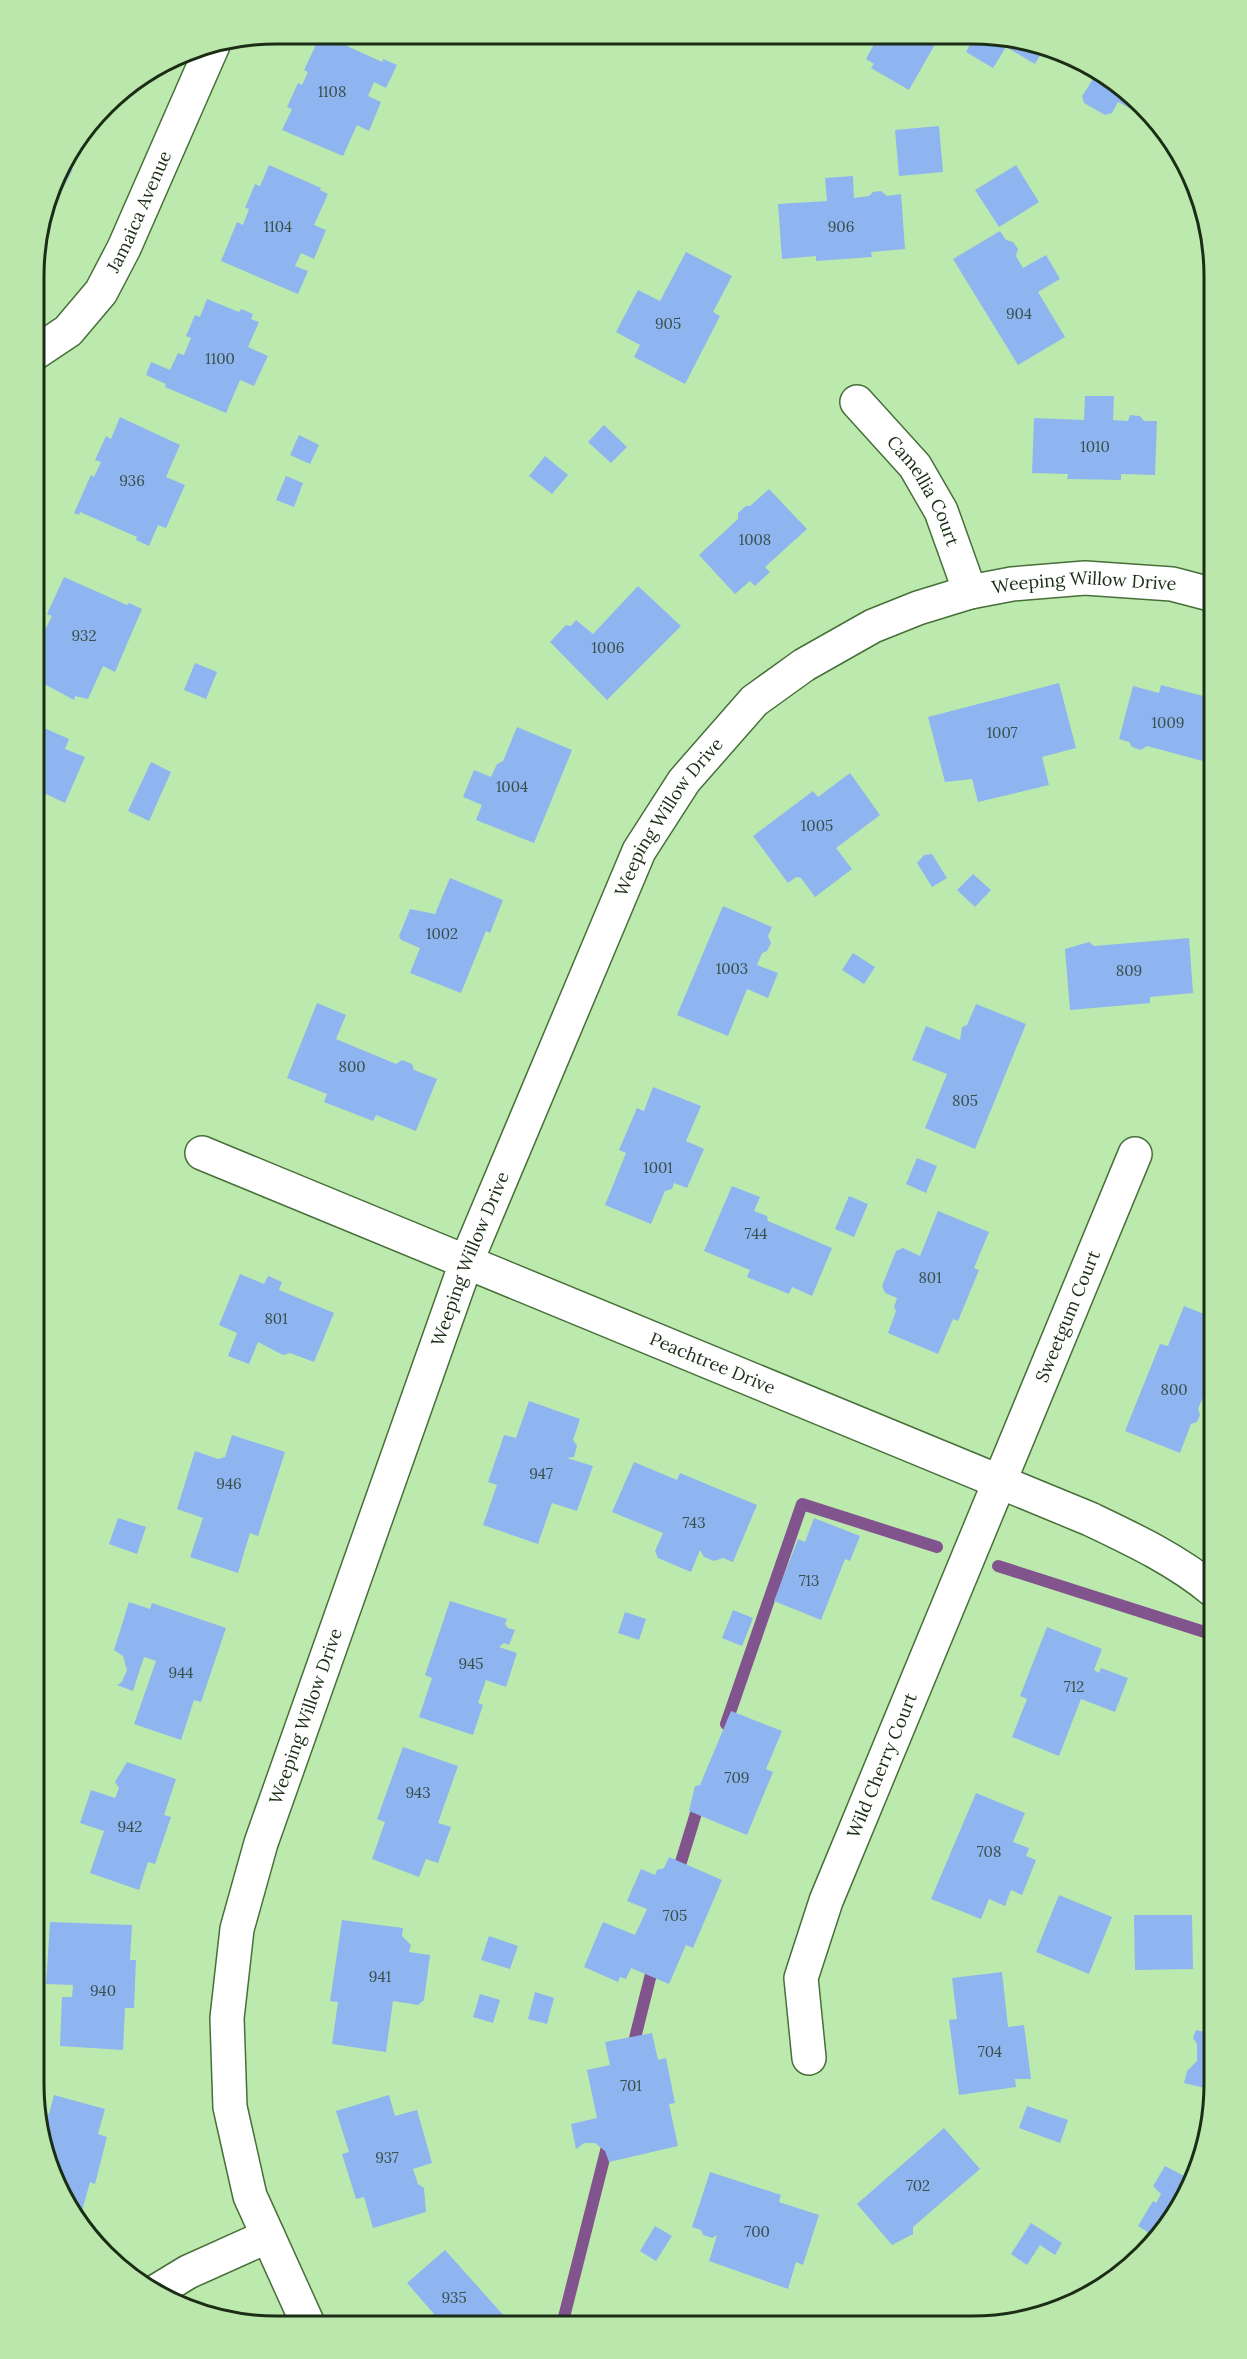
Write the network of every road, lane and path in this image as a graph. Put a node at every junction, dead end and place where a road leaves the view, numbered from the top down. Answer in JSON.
{"nodes":[{"id":1,"x":210,"y":53,"type":"edge"},
{"id":2,"x":44,"y":347,"type":"edge"},
{"id":3,"x":856,"y":402,"type":"dead end"},
{"id":4,"x":970,"y":592,"type":"junction"},
{"id":5,"x":1204,"y":593,"type":"edge"},
{"id":6,"x":202,"y":1153,"type":"dead end"},
{"id":7,"x":1135,"y":1154,"type":"dead end"},
{"id":8,"x":467,"y":1260,"type":"junction"},
{"id":9,"x":999,"y":1480,"type":"junction"},
{"id":10,"x":1204,"y":1582,"type":"edge"},
{"id":11,"x":809,"y":2058,"type":"dead end"},
{"id":12,"x":268,"y":2236,"type":"junction"},
{"id":13,"x":164,"y":2287,"type":"edge"},
{"id":14,"x":304,"y":2316,"type":"edge"}],
"edges":[{"from":1,"to":2,"type":"street","name":"Jamaica Avenue"},
{"from":3,"to":4,"type":"street","name":"Camellia Court"},
{"from":4,"to":5,"type":"street","name":"Weeping Willow Drive"},
{"from":4,"to":8,"type":"street","name":"Weeping Willow Drive"},
{"from":6,"to":8,"type":"street","name":"Peachtree Drive"},
{"from":7,"to":9,"type":"street","name":"Sweetgum Court"},
{"from":8,"to":9,"type":"street","name":"Peachtree Drive"},
{"from":8,"to":12,"type":"street","name":"Weeping Willow Drive"},
{"from":9,"to":10,"type":"street","name":"Peachtree Drive"},
{"from":9,"to":11,"type":"street","name":"Wild Cherry Court"},
{"from":12,"to":13,"type":"street"},
{"from":12,"to":14,"type":"street","name":"Weeping Willow Drive"}]}
